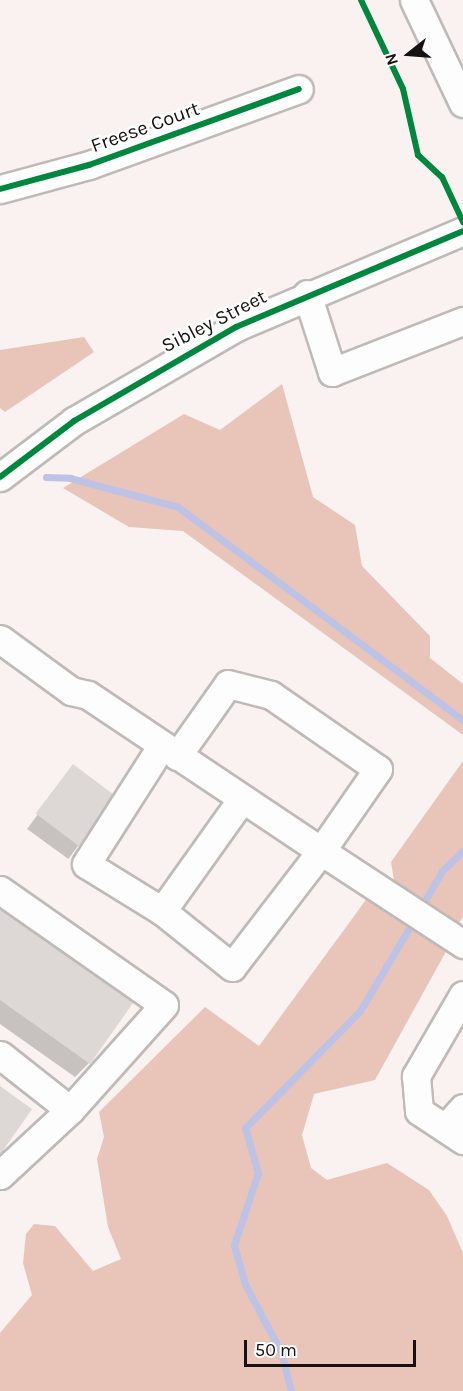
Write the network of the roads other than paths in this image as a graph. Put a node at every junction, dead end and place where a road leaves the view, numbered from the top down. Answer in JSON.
{"nodes":[{"id":1,"x":414,"y":0,"type":"edge"},
{"id":2,"x":299,"y":89,"type":"dead end"},
{"id":3,"x":463,"y":103,"type":"edge"},
{"id":4,"x":0,"y":189,"type":"edge"},
{"id":5,"x":463,"y":231,"type":"edge"},
{"id":6,"x":307,"y":294,"type":"junction"},
{"id":7,"x":463,"y":321,"type":"edge"},
{"id":8,"x":0,"y":477,"type":"edge"},
{"id":9,"x":0,"y":639,"type":"edge"},
{"id":10,"x":170,"y":751,"type":"junction"},
{"id":11,"x":242,"y":799,"type":"junction"},
{"id":12,"x":321,"y":851,"type":"junction"},
{"id":13,"x":0,"y":890,"type":"edge"},
{"id":14,"x":162,"y":910,"type":"junction"},
{"id":15,"x":459,"y":941,"type":"edge"},
{"id":16,"x":463,"y":995,"type":"edge"},
{"id":17,"x":0,"y":1055,"type":"edge"},
{"id":18,"x":463,"y":1108,"type":"edge"},
{"id":19,"x":70,"y":1110,"type":"junction"},
{"id":20,"x":454,"y":1134,"type":"edge"},
{"id":21,"x":0,"y":1175,"type":"edge"}],
"edges":[{"from":1,"to":3,"type":"street"},
{"from":2,"to":4,"type":"street","name":"Freese Court"},
{"from":5,"to":6,"type":"street","name":"Sibley Street"},
{"from":6,"to":7,"type":"street"},
{"from":6,"to":8,"type":"street","name":"Sibley Street"},
{"from":9,"to":10,"type":"street"},
{"from":10,"to":11,"type":"street"},
{"from":10,"to":12,"type":"street"},
{"from":10,"to":14,"type":"street"},
{"from":11,"to":12,"type":"street"},
{"from":11,"to":14,"type":"street"},
{"from":12,"to":14,"type":"street"},
{"from":12,"to":15,"type":"street"},
{"from":13,"to":19,"type":"street"},
{"from":16,"to":20,"type":"street"},
{"from":17,"to":19,"type":"street"},
{"from":18,"to":20,"type":"street"},
{"from":19,"to":21,"type":"street"}]}
